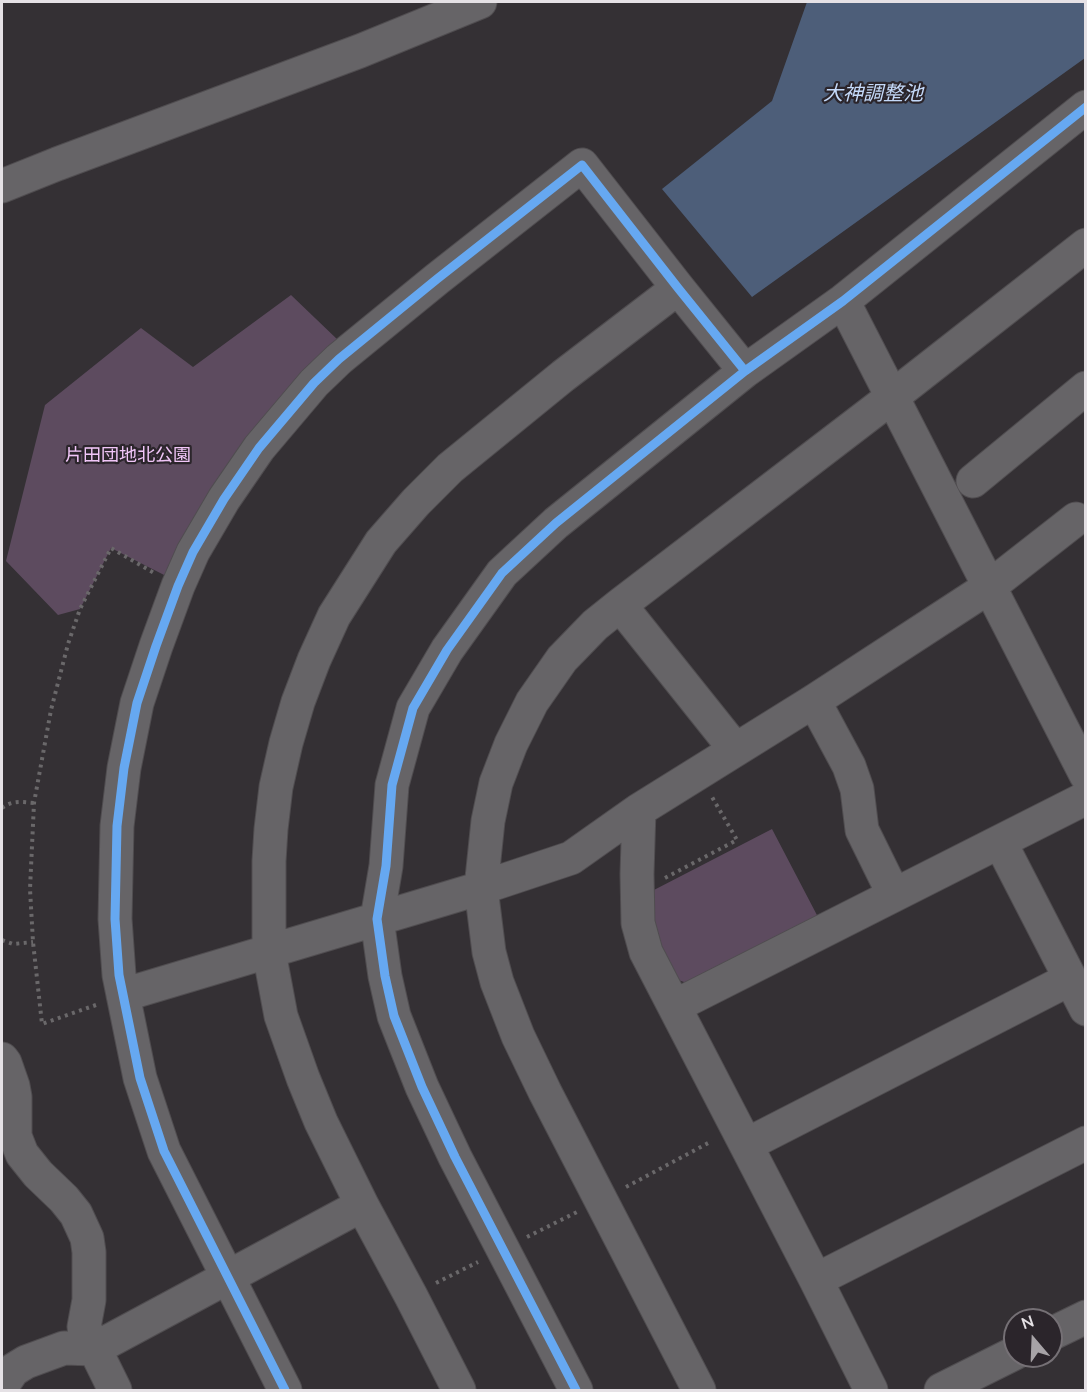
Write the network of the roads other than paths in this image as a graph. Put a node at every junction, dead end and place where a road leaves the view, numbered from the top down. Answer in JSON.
{"nodes":[{"id":1,"x":480,"y":2,"type":"edge"},
{"id":2,"x":1086,"y":107,"type":"edge"},
{"id":3,"x":2,"y":186,"type":"edge"},
{"id":4,"x":1086,"y":245,"type":"edge"},
{"id":5,"x":678,"y":288,"type":"junction"},
{"id":6,"x":843,"y":301,"type":"junction"},
{"id":7,"x":745,"y":371,"type":"junction"},
{"id":8,"x":1086,"y":388,"type":"edge"},
{"id":9,"x":892,"y":397,"type":"junction"},
{"id":10,"x":973,"y":481,"type":"dead end"},
{"id":11,"x":1082,"y":522,"type":"edge"},
{"id":12,"x":989,"y":587,"type":"junction"},
{"id":13,"x":620,"y":604,"type":"junction"},
{"id":14,"x":814,"y":700,"type":"junction"},
{"id":15,"x":735,"y":749,"type":"junction"},
{"id":16,"x":1086,"y":775,"type":"edge"},
{"id":17,"x":1086,"y":798,"type":"edge"},
{"id":18,"x":639,"y":810,"type":"junction"},
{"id":19,"x":1000,"y":842,"type":"junction"},
{"id":20,"x":481,"y":888,"type":"junction"},
{"id":21,"x":894,"y":895,"type":"junction"},
{"id":22,"x":377,"y":919,"type":"junction"},
{"id":23,"x":269,"y":952,"type":"junction"},
{"id":24,"x":1070,"y":979,"type":"junction"},
{"id":25,"x":123,"y":996,"type":"junction"},
{"id":26,"x":675,"y":1006,"type":"junction"},
{"id":27,"x":1086,"y":1009,"type":"edge"},
{"id":28,"x":2,"y":1059,"type":"edge"},
{"id":29,"x":1086,"y":1143,"type":"edge"},
{"id":30,"x":746,"y":1145,"type":"junction"},
{"id":31,"x":362,"y":1205,"type":"junction"},
{"id":32,"x":227,"y":1278,"type":"junction"},
{"id":33,"x":816,"y":1280,"type":"junction"},
{"id":34,"x":1086,"y":1317,"type":"edge"},
{"id":35,"x":1063,"y":1328,"type":"edge"},
{"id":36,"x":94,"y":1349,"type":"junction"},
{"id":37,"x":1003,"y":1359,"type":"edge"},
{"id":38,"x":2,"y":1386,"type":"edge"},
{"id":39,"x":115,"y":1390,"type":"edge"},
{"id":40,"x":285,"y":1390,"type":"edge"},
{"id":41,"x":459,"y":1390,"type":"edge"},
{"id":42,"x":576,"y":1390,"type":"edge"},
{"id":43,"x":699,"y":1390,"type":"edge"},
{"id":44,"x":871,"y":1390,"type":"edge"},
{"id":45,"x":941,"y":1390,"type":"edge"}],
"edges":[{"from":1,"to":3,"type":"street"},
{"from":2,"to":6,"type":"street"},
{"from":4,"to":9,"type":"street"},
{"from":5,"to":7,"type":"street"},
{"from":5,"to":23,"type":"street"},
{"from":5,"to":25,"type":"street"},
{"from":6,"to":7,"type":"street"},
{"from":6,"to":9,"type":"street"},
{"from":7,"to":22,"type":"street"},
{"from":8,"to":10,"type":"street"},
{"from":9,"to":12,"type":"street"},
{"from":9,"to":13,"type":"street"},
{"from":11,"to":12,"type":"street"},
{"from":12,"to":14,"type":"street"},
{"from":12,"to":16,"type":"street"},
{"from":13,"to":15,"type":"street"},
{"from":13,"to":20,"type":"street"},
{"from":14,"to":15,"type":"street"},
{"from":14,"to":21,"type":"street"},
{"from":15,"to":18,"type":"street"},
{"from":17,"to":19,"type":"street"},
{"from":18,"to":20,"type":"street"},
{"from":18,"to":26,"type":"street"},
{"from":19,"to":21,"type":"street"},
{"from":19,"to":24,"type":"street"},
{"from":20,"to":22,"type":"street"},
{"from":20,"to":43,"type":"street"},
{"from":21,"to":26,"type":"street"},
{"from":22,"to":23,"type":"street"},
{"from":22,"to":42,"type":"street"},
{"from":23,"to":25,"type":"street"},
{"from":23,"to":31,"type":"street"},
{"from":24,"to":27,"type":"street"},
{"from":24,"to":30,"type":"street"},
{"from":25,"to":32,"type":"street"},
{"from":26,"to":30,"type":"street"},
{"from":28,"to":36,"type":"street"},
{"from":29,"to":33,"type":"street"},
{"from":30,"to":33,"type":"street"},
{"from":31,"to":32,"type":"street"},
{"from":31,"to":41,"type":"street"},
{"from":32,"to":36,"type":"street"},
{"from":32,"to":40,"type":"street"},
{"from":33,"to":44,"type":"street"},
{"from":34,"to":35,"type":"street"},
{"from":36,"to":38,"type":"street"},
{"from":36,"to":39,"type":"street"},
{"from":37,"to":45,"type":"street"}]}
